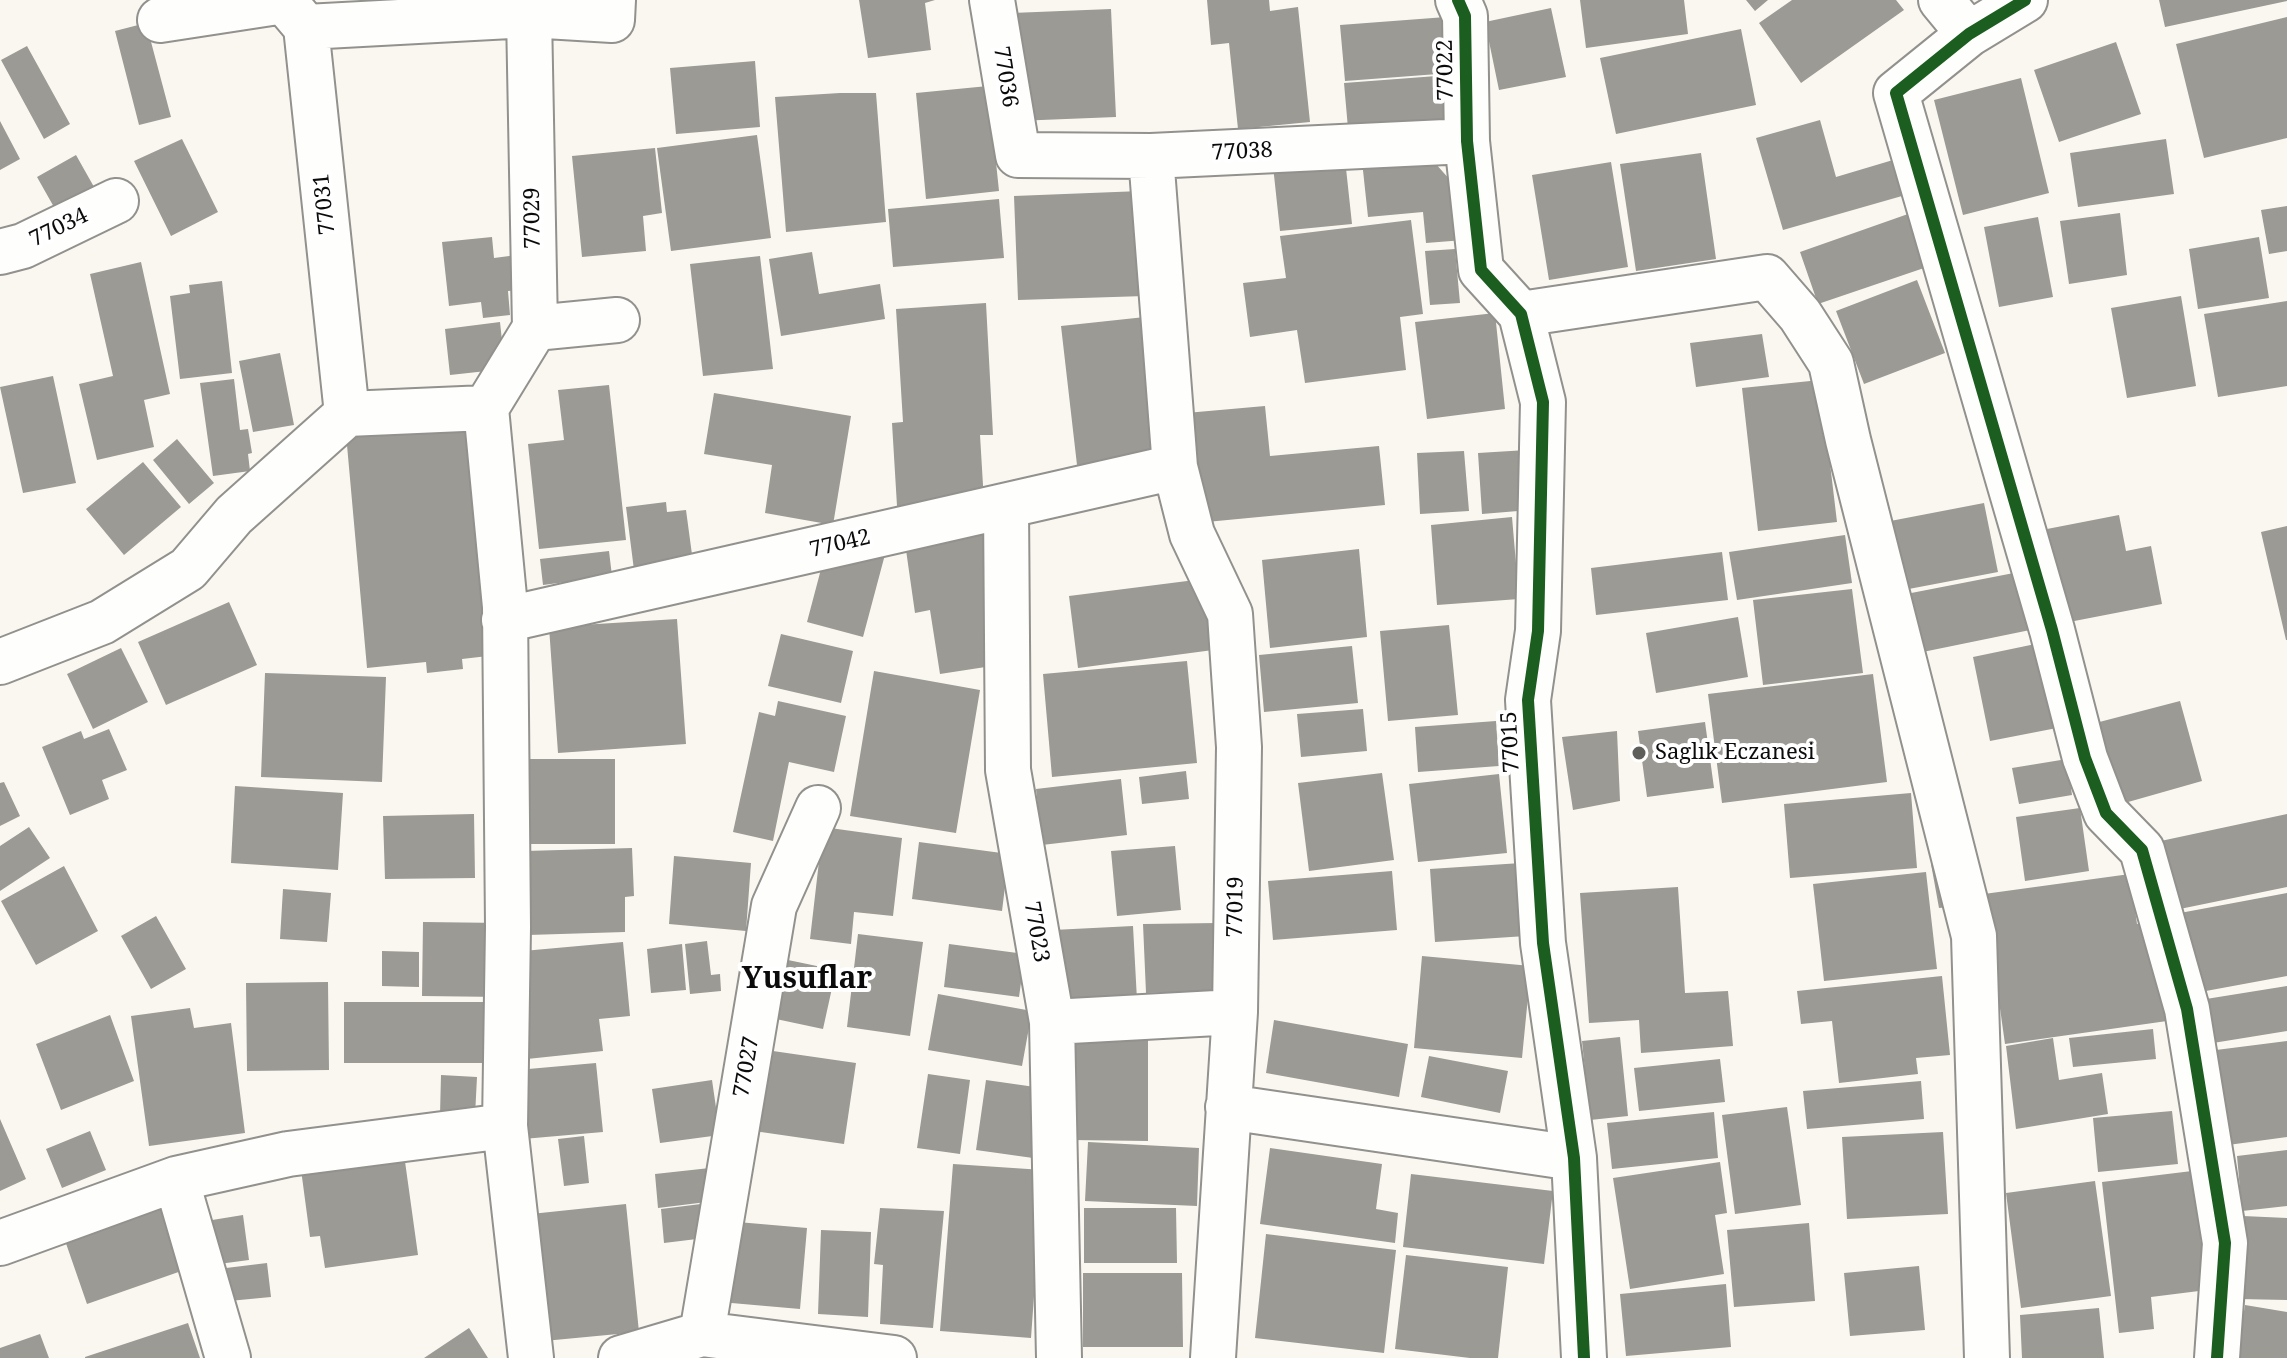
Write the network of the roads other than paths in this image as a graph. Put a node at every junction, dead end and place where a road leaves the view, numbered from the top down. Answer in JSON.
{"nodes":[{"id":1,"x":613,"y":0,"type":"edge"},
{"id":2,"x":992,"y":0,"type":"edge"},
{"id":3,"x":1458,"y":0,"type":"edge"},
{"id":4,"x":1941,"y":0,"type":"edge"},
{"id":5,"x":2025,"y":0,"type":"edge"},
{"id":6,"x":295,"y":14,"type":"edge"},
{"id":7,"x":529,"y":15,"type":"junction"},
{"id":8,"x":160,"y":20,"type":"dead end"},
{"id":9,"x":1969,"y":34,"type":"junction"},
{"id":10,"x":1467,"y":141,"type":"junction"},
{"id":11,"x":1018,"y":155,"type":"joint"},
{"id":12,"x":1151,"y":156,"type":"junction"},
{"id":13,"x":116,"y":201,"type":"dead end"},
{"id":14,"x":0,"y":252,"type":"edge"},
{"id":15,"x":1521,"y":314,"type":"junction"},
{"id":16,"x":617,"y":320,"type":"dead end"},
{"id":17,"x":535,"y":328,"type":"junction"},
{"id":18,"x":486,"y":408,"type":"junction"},
{"id":19,"x":347,"y":414,"type":"junction"},
{"id":20,"x":1175,"y":467,"type":"junction"},
{"id":21,"x":1006,"y":506,"type":"junction"},
{"id":22,"x":504,"y":620,"type":"junction"},
{"id":23,"x":0,"y":662,"type":"edge"},
{"id":24,"x":818,"y":808,"type":"dead end"},
{"id":25,"x":1235,"y":1012,"type":"junction"},
{"id":26,"x":1052,"y":1022,"type":"junction"},
{"id":27,"x":1228,"y":1107,"type":"junction"},
{"id":28,"x":505,"y":1126,"type":"junction"},
{"id":29,"x":1574,"y":1158,"type":"junction"},
{"id":30,"x":176,"y":1179,"type":"junction"},
{"id":31,"x":0,"y":1243,"type":"edge"},
{"id":32,"x":702,"y":1334,"type":"junction"},
{"id":33,"x":769,"y":1351,"type":"edge"},
{"id":34,"x":228,"y":1358,"type":"edge"},
{"id":35,"x":531,"y":1358,"type":"edge"},
{"id":36,"x":621,"y":1358,"type":"edge"},
{"id":37,"x":894,"y":1358,"type":"edge"},
{"id":38,"x":1059,"y":1358,"type":"edge"},
{"id":39,"x":1213,"y":1358,"type":"edge"},
{"id":40,"x":1584,"y":1358,"type":"edge"},
{"id":41,"x":1987,"y":1358,"type":"edge"},
{"id":42,"x":2217,"y":1358,"type":"edge"}],
"edges":[{"from":1,"to":7,"type":"street"},
{"from":2,"to":11,"type":"street","name":"77036"},
{"from":3,"to":10,"type":"street","name":"77022"},
{"from":4,"to":9,"type":"street"},
{"from":5,"to":9,"type":"street"},
{"from":6,"to":7,"type":"street"},
{"from":6,"to":8,"type":"street"},
{"from":6,"to":19,"type":"street","name":"77031"},
{"from":7,"to":17,"type":"street","name":"77029"},
{"from":9,"to":42,"type":"street"},
{"from":10,"to":12,"type":"street","name":"77038"},
{"from":10,"to":15,"type":"street","name":"77015"},
{"from":11,"to":12,"type":"street","name":"77038"},
{"from":12,"to":20,"type":"street","name":"77019"},
{"from":13,"to":14,"type":"street","name":"77034"},
{"from":15,"to":29,"type":"street","name":"77015"},
{"from":15,"to":41,"type":"street"},
{"from":16,"to":17,"type":"street"},
{"from":17,"to":18,"type":"street"},
{"from":18,"to":19,"type":"street"},
{"from":18,"to":22,"type":"street"},
{"from":19,"to":23,"type":"street"},
{"from":20,"to":21,"type":"street","name":"77042"},
{"from":20,"to":25,"type":"street","name":"77019"},
{"from":21,"to":22,"type":"street","name":"77042"},
{"from":21,"to":26,"type":"street","name":"77023"},
{"from":22,"to":28,"type":"street"},
{"from":24,"to":32,"type":"street","name":"77027"},
{"from":25,"to":26,"type":"street"},
{"from":25,"to":27,"type":"street","name":"77019"},
{"from":26,"to":38,"type":"street","name":"77023"},
{"from":27,"to":29,"type":"street"},
{"from":27,"to":39,"type":"street","name":"77019"},
{"from":28,"to":30,"type":"street"},
{"from":28,"to":35,"type":"street"},
{"from":29,"to":40,"type":"street","name":"77015"},
{"from":30,"to":31,"type":"street"},
{"from":30,"to":34,"type":"street"},
{"from":32,"to":33,"type":"street"},
{"from":32,"to":36,"type":"street"},
{"from":33,"to":37,"type":"street"}]}
